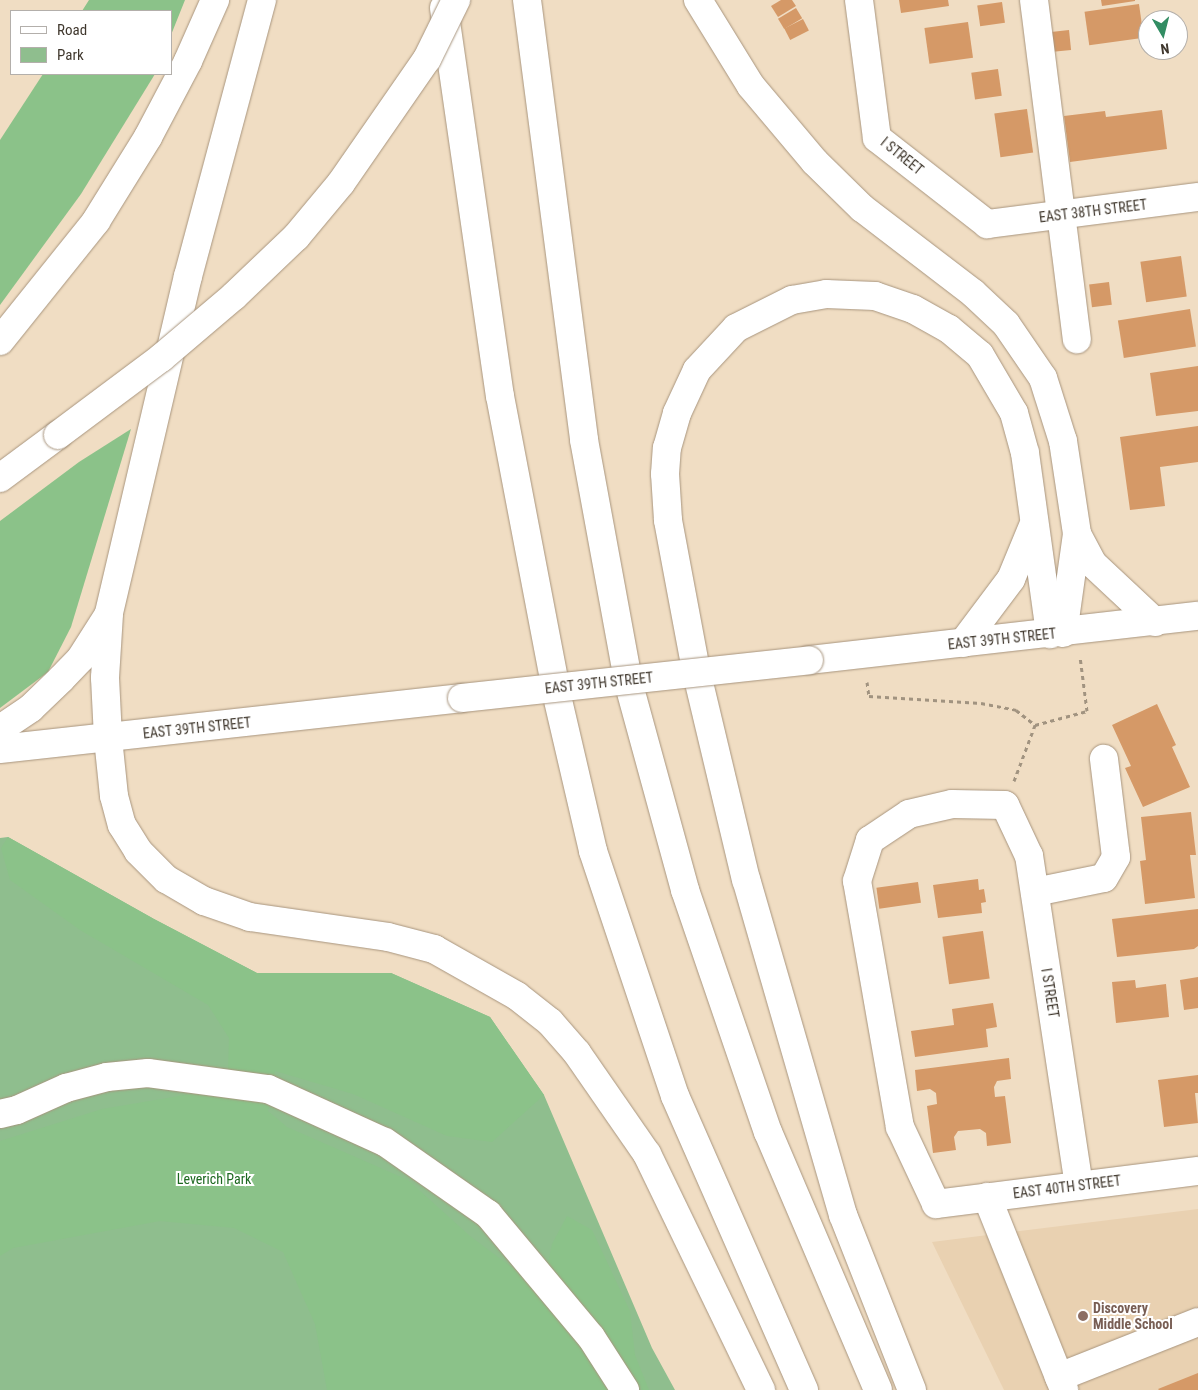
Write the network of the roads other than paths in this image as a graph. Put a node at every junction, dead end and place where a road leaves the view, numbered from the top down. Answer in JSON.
{"nodes":[{"id":1,"x":215,"y":0,"type":"edge"},
{"id":2,"x":262,"y":0,"type":"edge"},
{"id":3,"x":443,"y":0,"type":"edge"},
{"id":4,"x":456,"y":0,"type":"edge"},
{"id":5,"x":527,"y":0,"type":"edge"},
{"id":6,"x":698,"y":0,"type":"edge"},
{"id":7,"x":859,"y":0,"type":"edge"},
{"id":8,"x":1034,"y":0,"type":"edge"},
{"id":9,"x":1198,"y":198,"type":"edge"},
{"id":10,"x":1062,"y":214,"type":"junction"},
{"id":11,"x":987,"y":224,"type":"joint"},
{"id":12,"x":1077,"y":339,"type":"dead end"},
{"id":13,"x":0,"y":341,"type":"edge"},
{"id":14,"x":0,"y":478,"type":"edge"},
{"id":15,"x":1033,"y":525,"type":"junction"},
{"id":16,"x":1077,"y":534,"type":"junction"},
{"id":17,"x":109,"y":614,"type":"junction"},
{"id":18,"x":1198,"y":616,"type":"edge"},
{"id":19,"x":1155,"y":622,"type":"junction"},
{"id":20,"x":1057,"y":634,"type":"junction"},
{"id":21,"x":963,"y":643,"type":"junction"},
{"id":22,"x":0,"y":729,"type":"edge"},
{"id":23,"x":108,"y":738,"type":"junction"},
{"id":24,"x":0,"y":749,"type":"edge"},
{"id":25,"x":1104,"y":759,"type":"dead end"},
{"id":26,"x":1035,"y":892,"type":"junction"},
{"id":27,"x":0,"y":1114,"type":"edge"},
{"id":28,"x":1198,"y":1171,"type":"edge"},
{"id":29,"x":1079,"y":1186,"type":"junction"},
{"id":30,"x":987,"y":1197,"type":"junction"},
{"id":31,"x":936,"y":1204,"type":"joint"},
{"id":32,"x":1198,"y":1322,"type":"edge"},
{"id":33,"x":1062,"y":1384,"type":"edge"},
{"id":34,"x":625,"y":1390,"type":"edge"},
{"id":35,"x":761,"y":1390,"type":"edge"},
{"id":36,"x":804,"y":1390,"type":"edge"},
{"id":37,"x":878,"y":1390,"type":"edge"},
{"id":38,"x":912,"y":1390,"type":"edge"}],
"edges":[{"from":1,"to":13,"type":"main road"},
{"from":2,"to":17,"type":"main road"},
{"from":3,"to":36,"type":"main road"},
{"from":4,"to":14,"type":"main road","bridge":true},
{"from":5,"to":37,"type":"main road"},
{"from":6,"to":16,"type":"main road"},
{"from":7,"to":11,"type":"main road","name":"I STREET"},
{"from":8,"to":10,"type":"main road"},
{"from":9,"to":10,"type":"main road","name":"EAST 38TH STREET"},
{"from":10,"to":11,"type":"main road","name":"EAST 38TH STREET"},
{"from":10,"to":12,"type":"main road"},
{"from":15,"to":20,"type":"main road"},
{"from":15,"to":21,"type":"main road"},
{"from":15,"to":38,"type":"main road"},
{"from":16,"to":19,"type":"main road"},
{"from":16,"to":20,"type":"main road"},
{"from":17,"to":22,"type":"main road"},
{"from":17,"to":23,"type":"main road"},
{"from":18,"to":19,"type":"main road","name":"EAST 39TH STREET"},
{"from":19,"to":20,"type":"main road","name":"EAST 39TH STREET"},
{"from":20,"to":21,"type":"main road","name":"EAST 39TH STREET"},
{"from":21,"to":23,"type":"main road","name":"EAST 39TH STREET","bridge":true},
{"from":23,"to":24,"type":"main road","name":"EAST 39TH STREET"},
{"from":23,"to":35,"type":"main road"},
{"from":25,"to":26,"type":"main road"},
{"from":26,"to":29,"type":"main road","name":"I STREET"},
{"from":26,"to":31,"type":"main road","name":"I STREET"},
{"from":27,"to":34,"type":"main road"},
{"from":28,"to":29,"type":"main road","name":"EAST 40TH STREET"},
{"from":29,"to":30,"type":"main road","name":"EAST 40TH STREET"},
{"from":30,"to":31,"type":"main road","name":"EAST 40TH STREET"},
{"from":30,"to":33,"type":"main road"},
{"from":32,"to":33,"type":"main road"}]}
